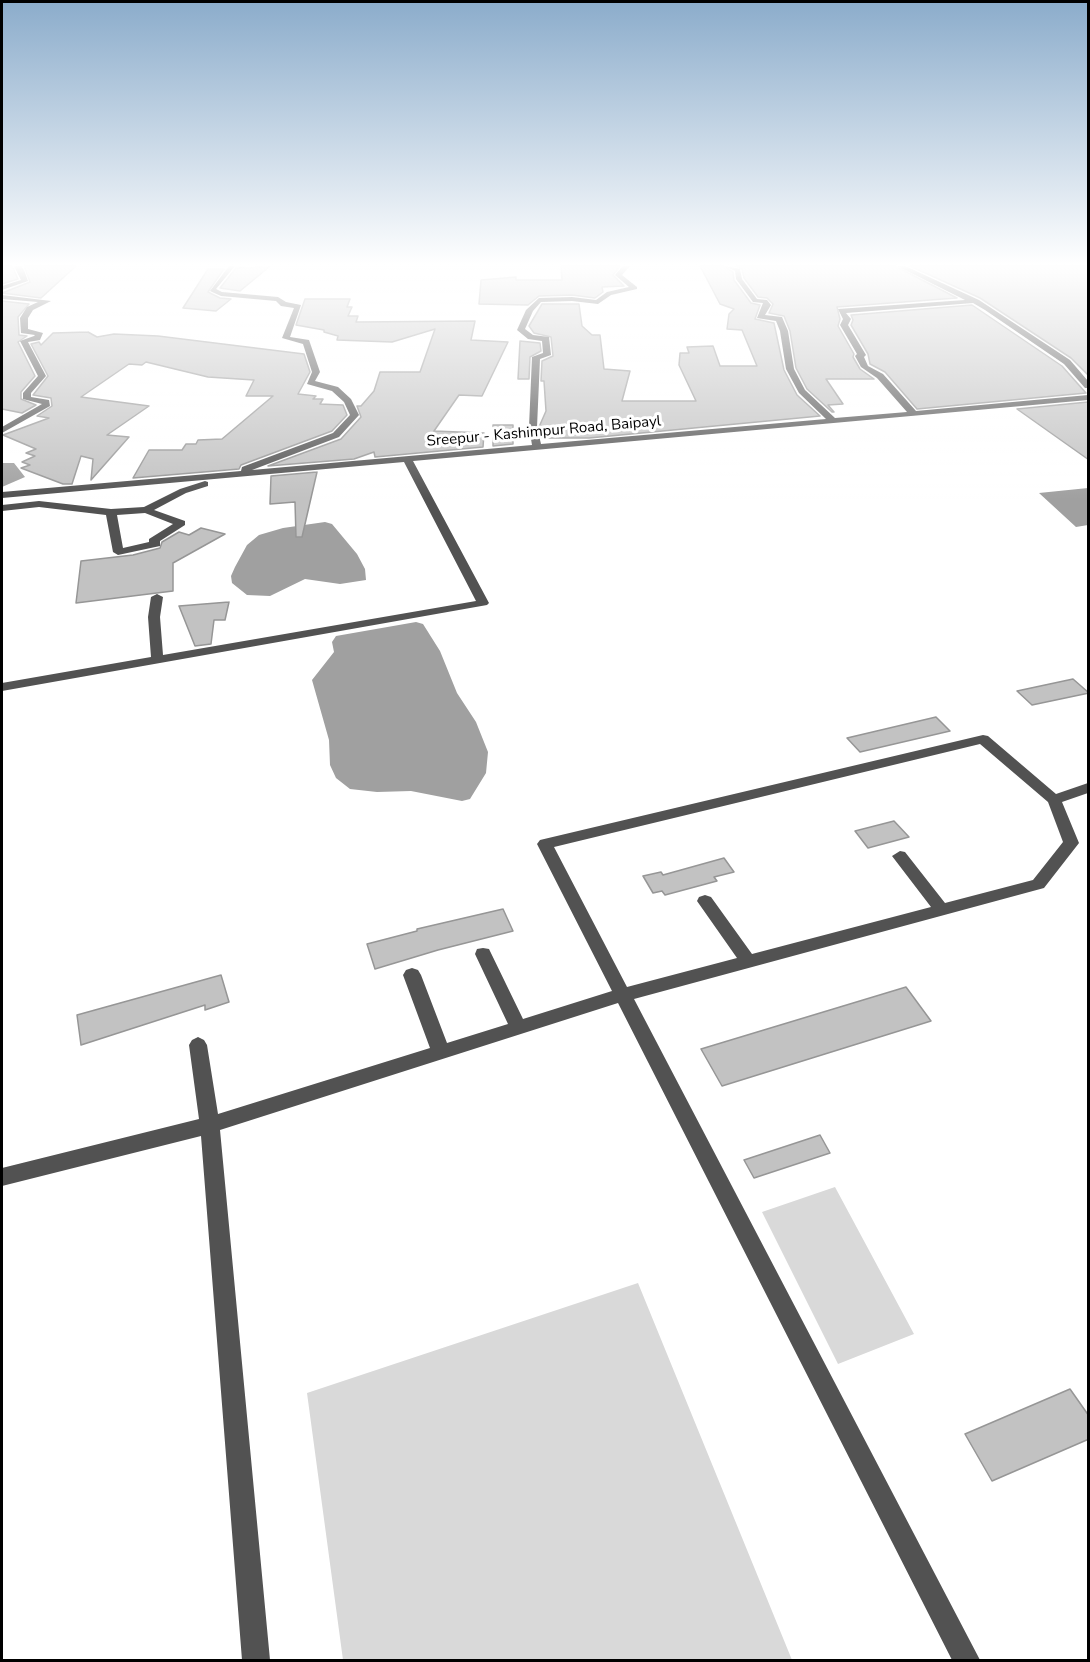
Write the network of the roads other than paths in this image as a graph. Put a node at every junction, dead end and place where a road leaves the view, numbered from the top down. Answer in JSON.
{"nodes":[{"id":1,"x":25,"y":344,"type":"edge"},
{"id":2,"x":307,"y":344,"type":"edge"},
{"id":3,"x":546,"y":344,"type":"edge"},
{"id":4,"x":786,"y":344,"type":"edge"},
{"id":5,"x":855,"y":344,"type":"edge"},
{"id":6,"x":1039,"y":344,"type":"edge"},
{"id":7,"x":1089,"y":386,"type":"edge"},
{"id":8,"x":1089,"y":398,"type":"edge"},
{"id":9,"x":913,"y":413,"type":"junction"},
{"id":10,"x":832,"y":420,"type":"junction"},
{"id":11,"x":2,"y":430,"type":"edge"},
{"id":12,"x":537,"y":447,"type":"junction"},
{"id":13,"x":408,"y":460,"type":"junction"},
{"id":14,"x":232,"y":475,"type":"junction"},
{"id":15,"x":2,"y":495,"type":"edge"},
{"id":16,"x":2,"y":508,"type":"edge"},
{"id":17,"x":146,"y":510,"type":"junction"},
{"id":18,"x":111,"y":512,"type":"junction"},
{"id":19,"x":157,"y":597,"type":"dead end"},
{"id":20,"x":157,"y":660,"type":"junction"},
{"id":21,"x":2,"y":687,"type":"edge"},
{"id":22,"x":1089,"y":788,"type":"edge"},
{"id":23,"x":1054,"y":800,"type":"junction"},
{"id":24,"x":900,"y":855,"type":"dead end"},
{"id":25,"x":705,"y":901,"type":"dead end"},
{"id":26,"x":942,"y":910,"type":"junction"},
{"id":27,"x":483,"y":954,"type":"dead end"},
{"id":28,"x":748,"y":962,"type":"junction"},
{"id":29,"x":412,"y":975,"type":"dead end"},
{"id":30,"x":622,"y":995,"type":"junction"},
{"id":31,"x":519,"y":1028,"type":"junction"},
{"id":32,"x":198,"y":1045,"type":"dead end"},
{"id":33,"x":441,"y":1052,"type":"junction"},
{"id":34,"x":210,"y":1125,"type":"junction"},
{"id":35,"x":2,"y":1177,"type":"edge"},
{"id":36,"x":256,"y":1660,"type":"edge"},
{"id":37,"x":966,"y":1660,"type":"edge"}],
"edges":[{"from":1,"to":11,"type":"street"},
{"from":2,"to":14,"type":"street"},
{"from":3,"to":12,"type":"street"},
{"from":4,"to":10,"type":"street"},
{"from":5,"to":9,"type":"street"},
{"from":6,"to":7,"type":"street"},
{"from":8,"to":9,"type":"street","name":"Sreepur - Kashimpur Road, Baipayl"},
{"from":9,"to":10,"type":"street","name":"Sreepur - Kashimpur Road, Baipayl"},
{"from":10,"to":12,"type":"street","name":"Sreepur - Kashimpur Road, Baipayl"},
{"from":12,"to":13,"type":"street","name":"Sreepur - Kashimpur Road, Baipayl"},
{"from":13,"to":14,"type":"street","name":"Sreepur - Kashimpur Road, Baipayl"},
{"from":13,"to":20,"type":"street"},
{"from":14,"to":15,"type":"street","name":"Sreepur - Kashimpur Road, Baipayl"},
{"from":14,"to":17,"type":"street"},
{"from":16,"to":18,"type":"street"},
{"from":17,"to":18,"type":"street"},
{"from":17,"to":18,"type":"street"},
{"from":19,"to":20,"type":"street"},
{"from":20,"to":21,"type":"street"},
{"from":22,"to":23,"type":"street"},
{"from":23,"to":26,"type":"street"},
{"from":23,"to":30,"type":"street"},
{"from":24,"to":26,"type":"street"},
{"from":25,"to":28,"type":"street"},
{"from":26,"to":28,"type":"street"},
{"from":27,"to":31,"type":"street"},
{"from":28,"to":30,"type":"street"},
{"from":29,"to":33,"type":"street"},
{"from":30,"to":31,"type":"street"},
{"from":30,"to":37,"type":"street"},
{"from":31,"to":33,"type":"street"},
{"from":32,"to":34,"type":"street"},
{"from":33,"to":34,"type":"street"},
{"from":34,"to":35,"type":"street"},
{"from":34,"to":36,"type":"street"}]}
